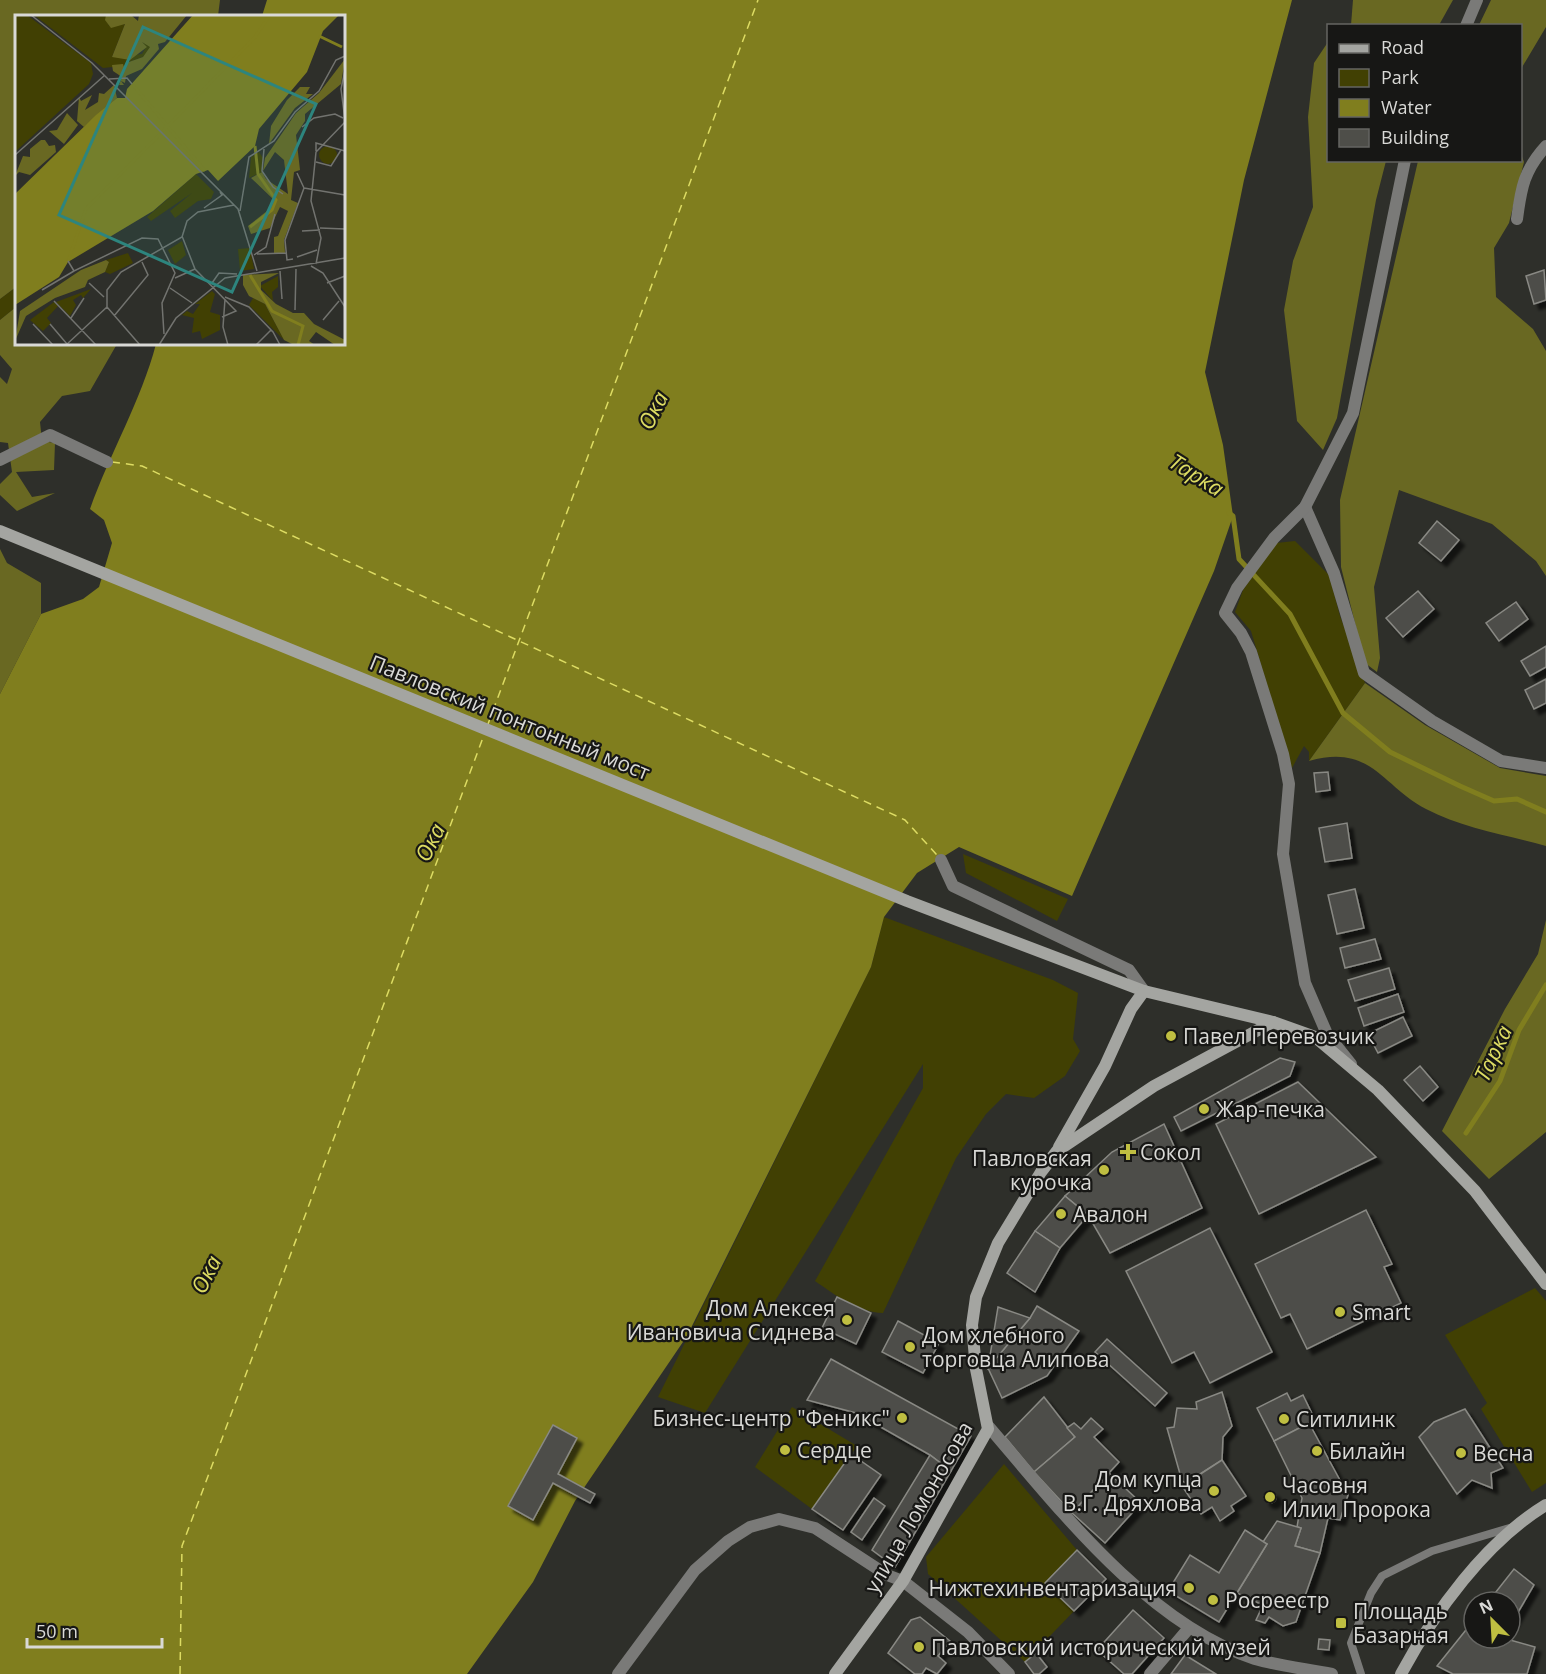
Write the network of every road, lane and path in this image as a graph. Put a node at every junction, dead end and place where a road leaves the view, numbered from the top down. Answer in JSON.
{"nodes":[{"id":1,"x":1477,"y":0,"type":"edge"},
{"id":2,"x":1467,"y":24,"type":"edge"},
{"id":3,"x":1546,"y":146,"type":"edge"},
{"id":4,"x":1406,"y":162,"type":"edge"},
{"id":5,"x":1517,"y":219,"type":"dead end"},
{"id":6,"x":0,"y":460,"type":"edge"},
{"id":7,"x":107,"y":462,"type":"dead end"},
{"id":8,"x":1305,"y":507,"type":"junction"},
{"id":9,"x":0,"y":531,"type":"edge"},
{"id":10,"x":1546,"y":768,"type":"edge"},
{"id":11,"x":941,"y":860,"type":"dead end"},
{"id":12,"x":1144,"y":991,"type":"junction"},
{"id":13,"x":1273,"y":1022,"type":"junction"},
{"id":14,"x":1356,"y":1070,"type":"junction"},
{"id":15,"x":1057,"y":1151,"type":"junction"},
{"id":16,"x":1546,"y":1284,"type":"edge"},
{"id":17,"x":989,"y":1427,"type":"junction"},
{"id":18,"x":1544,"y":1507,"type":"edge"},
{"id":19,"x":1519,"y":1525,"type":"junction"},
{"id":20,"x":903,"y":1581,"type":"junction"},
{"id":21,"x":1189,"y":1628,"type":"junction"},
{"id":22,"x":618,"y":1674,"type":"edge"},
{"id":23,"x":835,"y":1674,"type":"edge"},
{"id":24,"x":1009,"y":1674,"type":"edge"},
{"id":25,"x":1150,"y":1674,"type":"edge"},
{"id":26,"x":1332,"y":1674,"type":"edge"},
{"id":27,"x":1361,"y":1674,"type":"edge"},
{"id":28,"x":1401,"y":1674,"type":"edge"}],
"edges":[{"from":1,"to":2,"type":"street"},
{"from":3,"to":5,"type":"street"},
{"from":4,"to":8,"type":"street"},
{"from":6,"to":7,"type":"street"},
{"from":8,"to":10,"type":"street"},
{"from":8,"to":14,"type":"street"},
{"from":9,"to":12,"type":"main road","name":"Павловский понтонный мост"},
{"from":11,"to":12,"type":"street"},
{"from":12,"to":13,"type":"main road","name":"Павловский понтонный мост"},
{"from":12,"to":15,"type":"main road"},
{"from":13,"to":14,"type":"main road","name":"Павловский понтонный мост"},
{"from":13,"to":15,"type":"main road","name":"улица Ломоносова"},
{"from":14,"to":16,"type":"main road","name":"Павловский понтонный мост"},
{"from":15,"to":17,"type":"main road","name":"улица Ломоносова"},
{"from":17,"to":20,"type":"main road","name":"улица Ломоносова"},
{"from":17,"to":21,"type":"street"},
{"from":18,"to":19,"type":"main road"},
{"from":19,"to":27,"type":"lane"},
{"from":19,"to":28,"type":"main road"},
{"from":20,"to":22,"type":"street"},
{"from":20,"to":23,"type":"main road","name":"улица Ломоносова"},
{"from":20,"to":24,"type":"street"},
{"from":21,"to":25,"type":"street"},
{"from":21,"to":26,"type":"street"}]}
